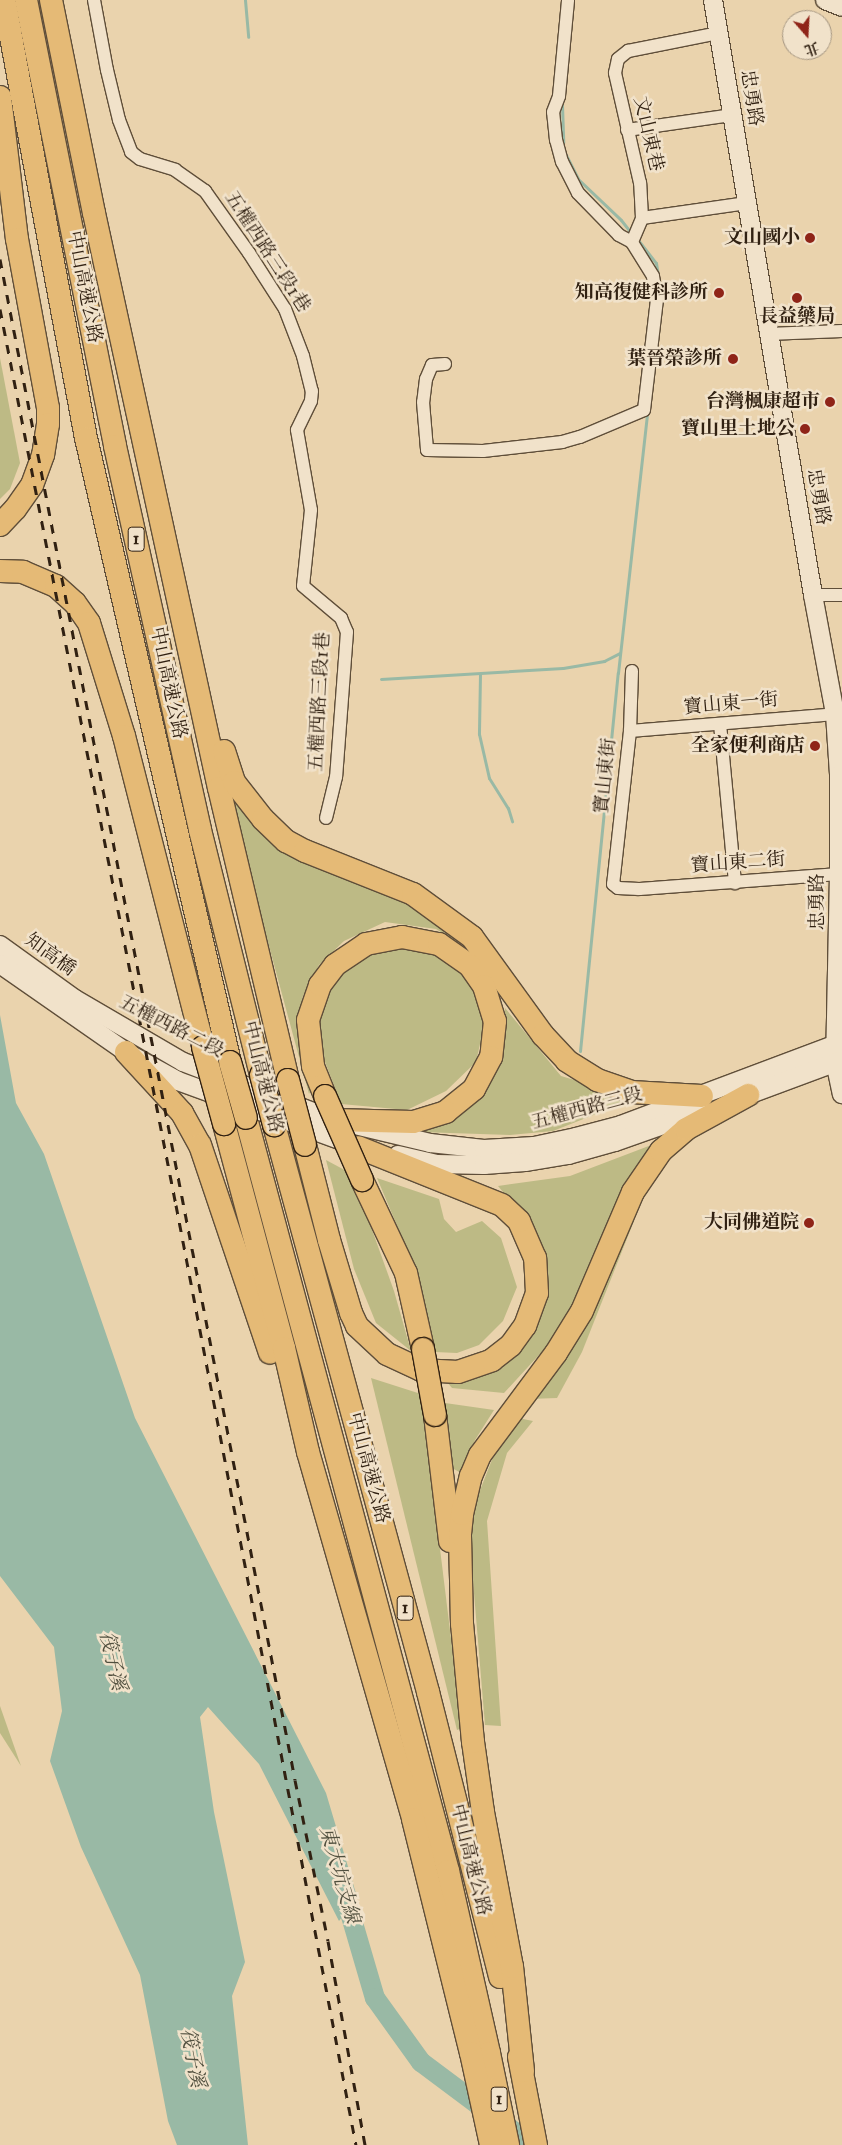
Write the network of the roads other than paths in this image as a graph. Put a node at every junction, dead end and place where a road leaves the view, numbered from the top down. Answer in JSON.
{"nodes":[{"id":1,"x":4,"y":0,"type":"edge"},
{"id":2,"x":26,"y":0,"type":"edge"},
{"id":3,"x":51,"y":0,"type":"edge"},
{"id":4,"x":94,"y":0,"type":"edge"},
{"id":5,"x":568,"y":0,"type":"edge"},
{"id":6,"x":713,"y":0,"type":"edge"},
{"id":7,"x":825,"y":0,"type":"edge"},
{"id":8,"x":842,"y":8,"type":"edge"},
{"id":9,"x":719,"y":33,"type":"junction"},
{"id":10,"x":0,"y":97,"type":"edge"},
{"id":11,"x":732,"y":115,"type":"junction"},
{"id":12,"x":627,"y":130,"type":"junction"},
{"id":13,"x":747,"y":203,"type":"junction"},
{"id":14,"x":642,"y":218,"type":"junction"},
{"id":15,"x":632,"y":242,"type":"junction"},
{"id":16,"x":842,"y":331,"type":"edge"},
{"id":17,"x":768,"y":334,"type":"junction"},
{"id":18,"x":445,"y":364,"type":"dead end"},
{"id":19,"x":0,"y":525,"type":"edge"},
{"id":20,"x":0,"y":571,"type":"edge"},
{"id":21,"x":813,"y":595,"type":"junction"},
{"id":22,"x":842,"y":595,"type":"edge"},
{"id":23,"x":191,"y":657,"type":"junction"},
{"id":24,"x":632,"y":671,"type":"dead end"},
{"id":25,"x":836,"y":714,"type":"junction"},
{"id":26,"x":720,"y":724,"type":"junction"},
{"id":27,"x":630,"y":731,"type":"junction"},
{"id":28,"x":326,"y":818,"type":"dead end"},
{"id":29,"x":839,"y":874,"type":"junction"},
{"id":30,"x":735,"y":883,"type":"junction"},
{"id":31,"x":613,"y":884,"type":"joint"},
{"id":32,"x":0,"y":945,"type":"edge"},
{"id":33,"x":0,"y":964,"type":"edge"},
{"id":34,"x":70,"y":1004,"type":"junction"},
{"id":35,"x":126,"y":1052,"type":"junction"},
{"id":36,"x":839,"y":1052,"type":"edge"},
{"id":37,"x":842,"y":1094,"type":"edge"},
{"id":38,"x":748,"y":1095,"type":"junction"},
{"id":39,"x":702,"y":1096,"type":"junction"},
{"id":40,"x":334,"y":1120,"type":"junction"},
{"id":41,"x":358,"y":1146,"type":"junction"},
{"id":42,"x":308,"y":1452,"type":"junction"},
{"id":43,"x":462,"y":1624,"type":"junction"},
{"id":44,"x":480,"y":2053,"type":"junction"},
{"id":45,"x":523,"y":2072,"type":"junction"},
{"id":46,"x":491,"y":2145,"type":"edge"},
{"id":47,"x":508,"y":2145,"type":"edge"},
{"id":48,"x":536,"y":2145,"type":"edge"}],
"edges":[{"from":1,"to":44,"type":"highway","name":"中山高速公路","number":"1","bridge":true},
{"from":2,"to":45,"type":"highway","name":"中山高速公路","number":"1","bridge":true},
{"from":3,"to":23,"type":"highway"},
{"from":4,"to":28,"type":"street","name":"五權西路三段1巷"},
{"from":5,"to":15,"type":"street"},
{"from":6,"to":9,"type":"main road","name":"忠勇路"},
{"from":7,"to":8,"type":"main road"},
{"from":9,"to":11,"type":"main road","name":"忠勇路"},
{"from":9,"to":12,"type":"street","name":"文山東巷"},
{"from":10,"to":19,"type":"highway"},
{"from":11,"to":12,"type":"street"},
{"from":11,"to":13,"type":"main road","name":"忠勇路"},
{"from":12,"to":14,"type":"street","name":"文山東巷"},
{"from":13,"to":14,"type":"street"},
{"from":13,"to":17,"type":"main road","name":"忠勇路"},
{"from":14,"to":15,"type":"street"},
{"from":15,"to":18,"type":"street"},
{"from":16,"to":17,"type":"street"},
{"from":17,"to":21,"type":"main road","name":"忠勇路"},
{"from":20,"to":42,"type":"highway","bridge":true},
{"from":21,"to":22,"type":"street"},
{"from":21,"to":25,"type":"main road","name":"忠勇路"},
{"from":23,"to":39,"type":"highway"},
{"from":23,"to":41,"type":"highway","bridge":true},
{"from":24,"to":27,"type":"street","name":"寶山東街"},
{"from":25,"to":26,"type":"street","name":"寶山東一街"},
{"from":25,"to":29,"type":"main road","name":"忠勇路"},
{"from":26,"to":27,"type":"street","name":"寶山東一街"},
{"from":26,"to":30,"type":"street"},
{"from":27,"to":31,"type":"street","name":"寶山東街"},
{"from":29,"to":30,"type":"street","name":"寶山東二街"},
{"from":29,"to":36,"type":"main road","name":"忠勇路"},
{"from":30,"to":31,"type":"street","name":"寶山東二街"},
{"from":32,"to":34,"type":"main road","name":"知高橋"},
{"from":33,"to":34,"type":"main road","name":"知高橋"},
{"from":34,"to":35,"type":"main road","name":"五權西路二段"},
{"from":34,"to":40,"type":"main road","name":"五權西路二段"},
{"from":35,"to":41,"type":"main road","name":"五權西路二段"},
{"from":35,"to":42,"type":"highway"},
{"from":36,"to":37,"type":"main road","name":"忠勇路"},
{"from":36,"to":38,"type":"main road","name":"五權西路三段"},
{"from":36,"to":39,"type":"main road","name":"五權西路三段"},
{"from":38,"to":41,"type":"main road","name":"五權西路三段"},
{"from":38,"to":43,"type":"highway"},
{"from":39,"to":40,"type":"main road","name":"五權西路三段"},
{"from":40,"to":43,"type":"highway","bridge":true},
{"from":42,"to":44,"type":"highway"},
{"from":43,"to":45,"type":"highway"},
{"from":44,"to":46,"type":"highway"},
{"from":44,"to":47,"type":"highway","name":"中山高速公路","number":"1"},
{"from":45,"to":48,"type":"highway","name":"中山高速公路","number":"1"}]}
